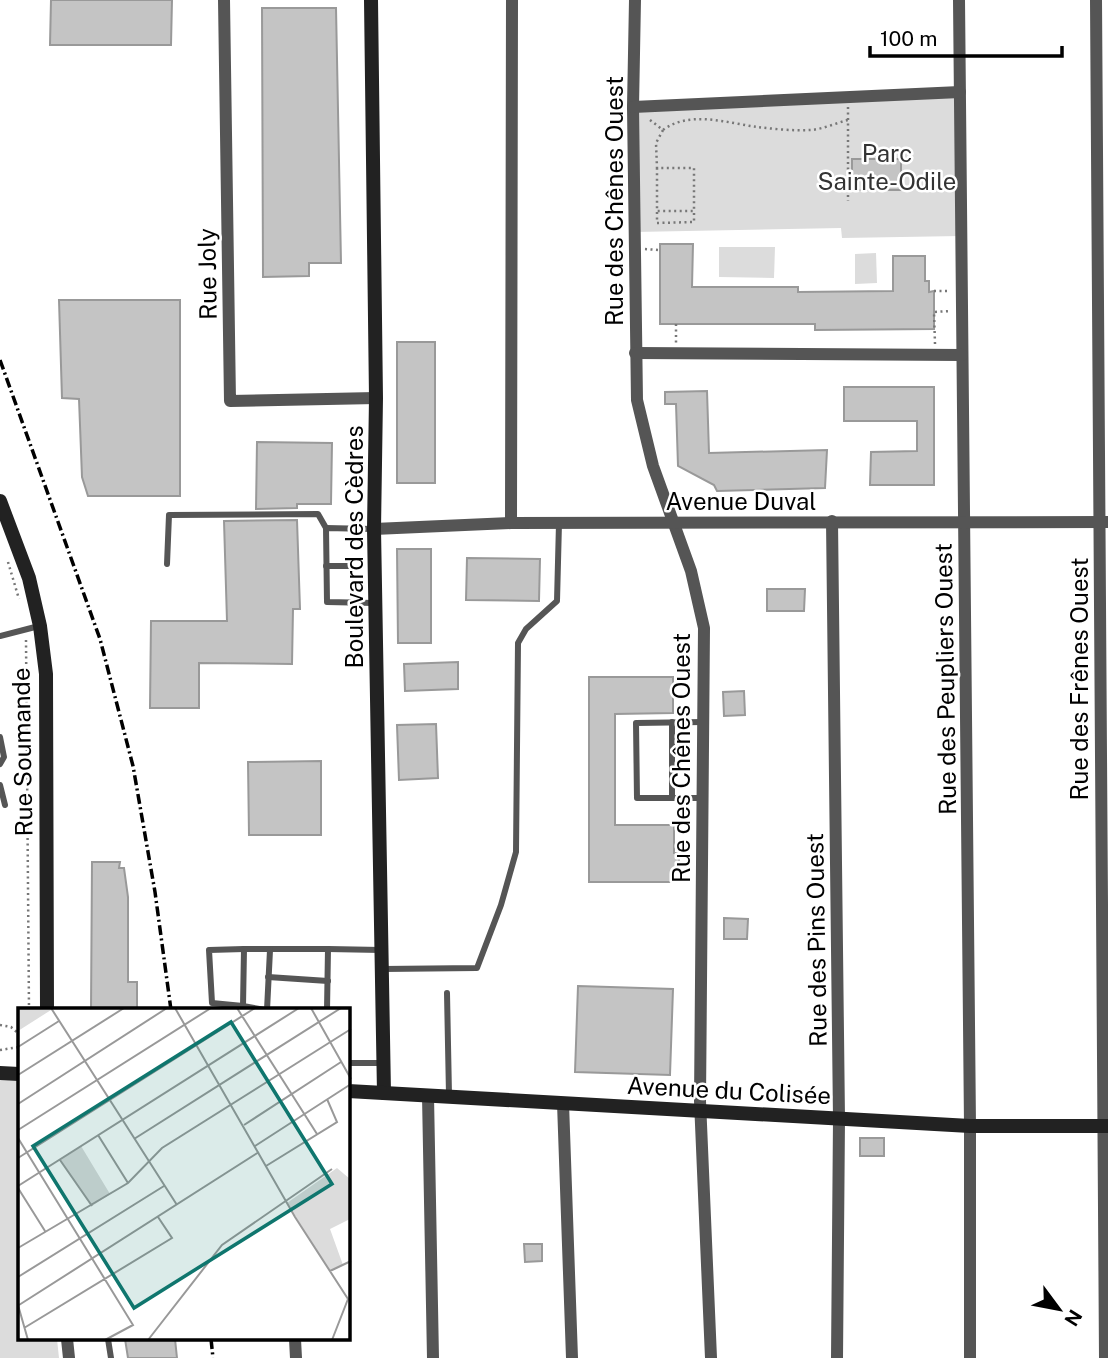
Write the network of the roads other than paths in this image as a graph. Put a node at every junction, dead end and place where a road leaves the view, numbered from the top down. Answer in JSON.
{"nodes":[{"id":1,"x":224,"y":0,"type":"edge"},
{"id":2,"x":371,"y":0,"type":"edge"},
{"id":3,"x":512,"y":0,"type":"edge"},
{"id":4,"x":635,"y":0,"type":"edge"},
{"id":5,"x":959,"y":0,"type":"edge"},
{"id":6,"x":1096,"y":0,"type":"edge"},
{"id":7,"x":960,"y":92,"type":"junction"},
{"id":8,"x":633,"y":107,"type":"junction"},
{"id":9,"x":635,"y":353,"type":"junction"},
{"id":10,"x":962,"y":355,"type":"junction"},
{"id":11,"x":376,"y":398,"type":"junction"},
{"id":12,"x":0,"y":501,"type":"edge"},
{"id":13,"x":673,"y":522,"type":"junction"},
{"id":14,"x":832,"y":522,"type":"junction"},
{"id":15,"x":1104,"y":522,"type":"edge"},
{"id":16,"x":510,"y":523,"type":"junction"},
{"id":17,"x":559,"y":523,"type":"junction"},
{"id":18,"x":964,"y":524,"type":"junction"},
{"id":19,"x":326,"y":528,"type":"junction"},
{"id":20,"x":374,"y":529,"type":"junction"},
{"id":21,"x":167,"y":564,"type":"dead end"},
{"id":22,"x":327,"y":566,"type":"junction"},
{"id":23,"x":351,"y":566,"type":"dead end"},
{"id":24,"x":375,"y":603,"type":"junction"},
{"id":25,"x":33,"y":627,"type":"junction"},
{"id":26,"x":0,"y":635,"type":"edge"},
{"id":27,"x":672,"y":722,"type":"junction"},
{"id":28,"x":703,"y":722,"type":"junction"},
{"id":29,"x":0,"y":737,"type":"edge"},
{"id":30,"x":0,"y":764,"type":"edge"},
{"id":31,"x":0,"y":785,"type":"edge"},
{"id":32,"x":672,"y":798,"type":"junction"},
{"id":33,"x":702,"y":798,"type":"junction"},
{"id":34,"x":5,"y":805,"type":"dead end"},
{"id":35,"x":244,"y":949,"type":"junction"},
{"id":36,"x":328,"y":949,"type":"junction"},
{"id":37,"x":270,"y":950,"type":"junction"},
{"id":38,"x":381,"y":950,"type":"junction"},
{"id":39,"x":381,"y":969,"type":"junction"},
{"id":40,"x":268,"y":978,"type":"junction"},
{"id":41,"x":328,"y":981,"type":"junction"},
{"id":42,"x":447,"y":993,"type":"dead end"},
{"id":43,"x":212,"y":1006,"type":"edge"},
{"id":44,"x":243,"y":1006,"type":"junction"},
{"id":45,"x":47,"y":1008,"type":"edge"},
{"id":46,"x":254,"y":1008,"type":"edge"},
{"id":47,"x":266,"y":1008,"type":"edge"},
{"id":48,"x":327,"y":1008,"type":"edge"},
{"id":49,"x":350,"y":1063,"type":"edge"},
{"id":50,"x":383,"y":1063,"type":"junction"},
{"id":51,"x":0,"y":1073,"type":"edge"},
{"id":52,"x":18,"y":1073,"type":"edge"},
{"id":53,"x":350,"y":1091,"type":"edge"},
{"id":54,"x":384,"y":1093,"type":"junction"},
{"id":55,"x":428,"y":1096,"type":"junction"},
{"id":56,"x":449,"y":1097,"type":"junction"},
{"id":57,"x":563,"y":1103,"type":"junction"},
{"id":58,"x":700,"y":1111,"type":"junction"},
{"id":59,"x":839,"y":1119,"type":"junction"},
{"id":60,"x":970,"y":1126,"type":"junction"},
{"id":61,"x":1105,"y":1126,"type":"edge"},
{"id":62,"x":66,"y":1340,"type":"edge"},
{"id":63,"x":108,"y":1340,"type":"edge"},
{"id":64,"x":295,"y":1340,"type":"edge"},
{"id":65,"x":69,"y":1358,"type":"edge"},
{"id":66,"x":111,"y":1358,"type":"edge"},
{"id":67,"x":296,"y":1358,"type":"edge"},
{"id":68,"x":433,"y":1358,"type":"edge"},
{"id":69,"x":572,"y":1358,"type":"edge"},
{"id":70,"x":711,"y":1358,"type":"edge"},
{"id":71,"x":837,"y":1358,"type":"edge"},
{"id":72,"x":970,"y":1358,"type":"edge"},
{"id":73,"x":1105,"y":1358,"type":"edge"}],
"edges":[{"from":1,"to":11,"type":"street","name":"Rue Joly"},
{"from":2,"to":11,"type":"street","name":"Boulevard des Cèdres"},
{"from":3,"to":16,"type":"street"},
{"from":4,"to":8,"type":"street","name":"Rue des Chênes Ouest"},
{"from":5,"to":7,"type":"street","name":"Rue des Peupliers Ouest"},
{"from":6,"to":15,"type":"street","name":"Rue des Frênes Ouest"},
{"from":7,"to":8,"type":"street"},
{"from":7,"to":10,"type":"street","name":"Rue des Peupliers Ouest"},
{"from":8,"to":9,"type":"street","name":"Rue des Chênes Ouest"},
{"from":9,"to":10,"type":"street"},
{"from":9,"to":13,"type":"street","name":"Rue des Chênes Ouest"},
{"from":10,"to":18,"type":"street","name":"Rue des Peupliers Ouest"},
{"from":11,"to":20,"type":"street","name":"Boulevard des Cèdres"},
{"from":12,"to":25,"type":"street","name":"Rue Soumande"},
{"from":13,"to":14,"type":"street","name":"Avenue Duval"},
{"from":13,"to":17,"type":"street","name":"Avenue Duval"},
{"from":13,"to":28,"type":"street","name":"Rue des Chênes Ouest"},
{"from":14,"to":18,"type":"street","name":"Avenue Duval"},
{"from":14,"to":59,"type":"street","name":"Rue des Pins Ouest"},
{"from":15,"to":18,"type":"street","name":"Avenue Duval"},
{"from":15,"to":61,"type":"street","name":"Rue des Frênes Ouest"},
{"from":16,"to":17,"type":"street","name":"Avenue Duval"},
{"from":16,"to":20,"type":"street","name":"Avenue Duval"},
{"from":17,"to":39,"type":"lane"},
{"from":18,"to":60,"type":"street","name":"Rue des Peupliers Ouest"},
{"from":19,"to":20,"type":"lane"},
{"from":19,"to":21,"type":"lane"},
{"from":19,"to":22,"type":"lane"},
{"from":20,"to":24,"type":"street","name":"Boulevard des Cèdres"},
{"from":22,"to":23,"type":"lane"},
{"from":22,"to":24,"type":"lane"},
{"from":24,"to":38,"type":"street","name":"Boulevard des Cèdres"},
{"from":25,"to":26,"type":"lane"},
{"from":25,"to":45,"type":"street","name":"Rue Soumande"},
{"from":27,"to":28,"type":"lane"},
{"from":27,"to":32,"type":"lane"},
{"from":27,"to":32,"type":"lane"},
{"from":28,"to":33,"type":"street","name":"Rue des Chênes Ouest"},
{"from":29,"to":30,"type":"lane"},
{"from":31,"to":34,"type":"lane"},
{"from":32,"to":33,"type":"lane"},
{"from":33,"to":58,"type":"street","name":"Rue des Chênes Ouest"},
{"from":35,"to":37,"type":"lane"},
{"from":35,"to":43,"type":"lane"},
{"from":35,"to":44,"type":"lane"},
{"from":36,"to":37,"type":"lane"},
{"from":36,"to":38,"type":"lane"},
{"from":36,"to":41,"type":"lane"},
{"from":37,"to":40,"type":"lane"},
{"from":38,"to":39,"type":"street","name":"Boulevard des Cèdres"},
{"from":39,"to":50,"type":"street","name":"Boulevard des Cèdres"},
{"from":40,"to":41,"type":"lane"},
{"from":40,"to":47,"type":"lane"},
{"from":41,"to":48,"type":"lane"},
{"from":42,"to":56,"type":"lane"},
{"from":43,"to":44,"type":"lane"},
{"from":44,"to":46,"type":"lane"},
{"from":49,"to":50,"type":"lane"},
{"from":50,"to":54,"type":"street","name":"Boulevard des Cèdres"},
{"from":51,"to":52,"type":"street"},
{"from":53,"to":54,"type":"street","name":"Avenue du Colisée"},
{"from":54,"to":55,"type":"street","name":"Avenue du Colisée"},
{"from":55,"to":56,"type":"street","name":"Avenue du Colisée"},
{"from":55,"to":68,"type":"street"},
{"from":56,"to":57,"type":"street","name":"Avenue du Colisée"},
{"from":57,"to":58,"type":"street","name":"Avenue du Colisée"},
{"from":57,"to":69,"type":"street"},
{"from":58,"to":59,"type":"street","name":"Avenue du Colisée"},
{"from":58,"to":70,"type":"street","name":"Rue des Chênes Ouest"},
{"from":59,"to":60,"type":"street","name":"Avenue du Colisée"},
{"from":59,"to":71,"type":"street","name":"Rue des Pins Ouest"},
{"from":60,"to":61,"type":"street","name":"Avenue du Colisée"},
{"from":60,"to":72,"type":"street","name":"Rue des Peupliers Ouest"},
{"from":61,"to":73,"type":"street","name":"Rue des Frênes Ouest"},
{"from":62,"to":65,"type":"street"},
{"from":63,"to":66,"type":"lane"},
{"from":64,"to":67,"type":"street"}]}
